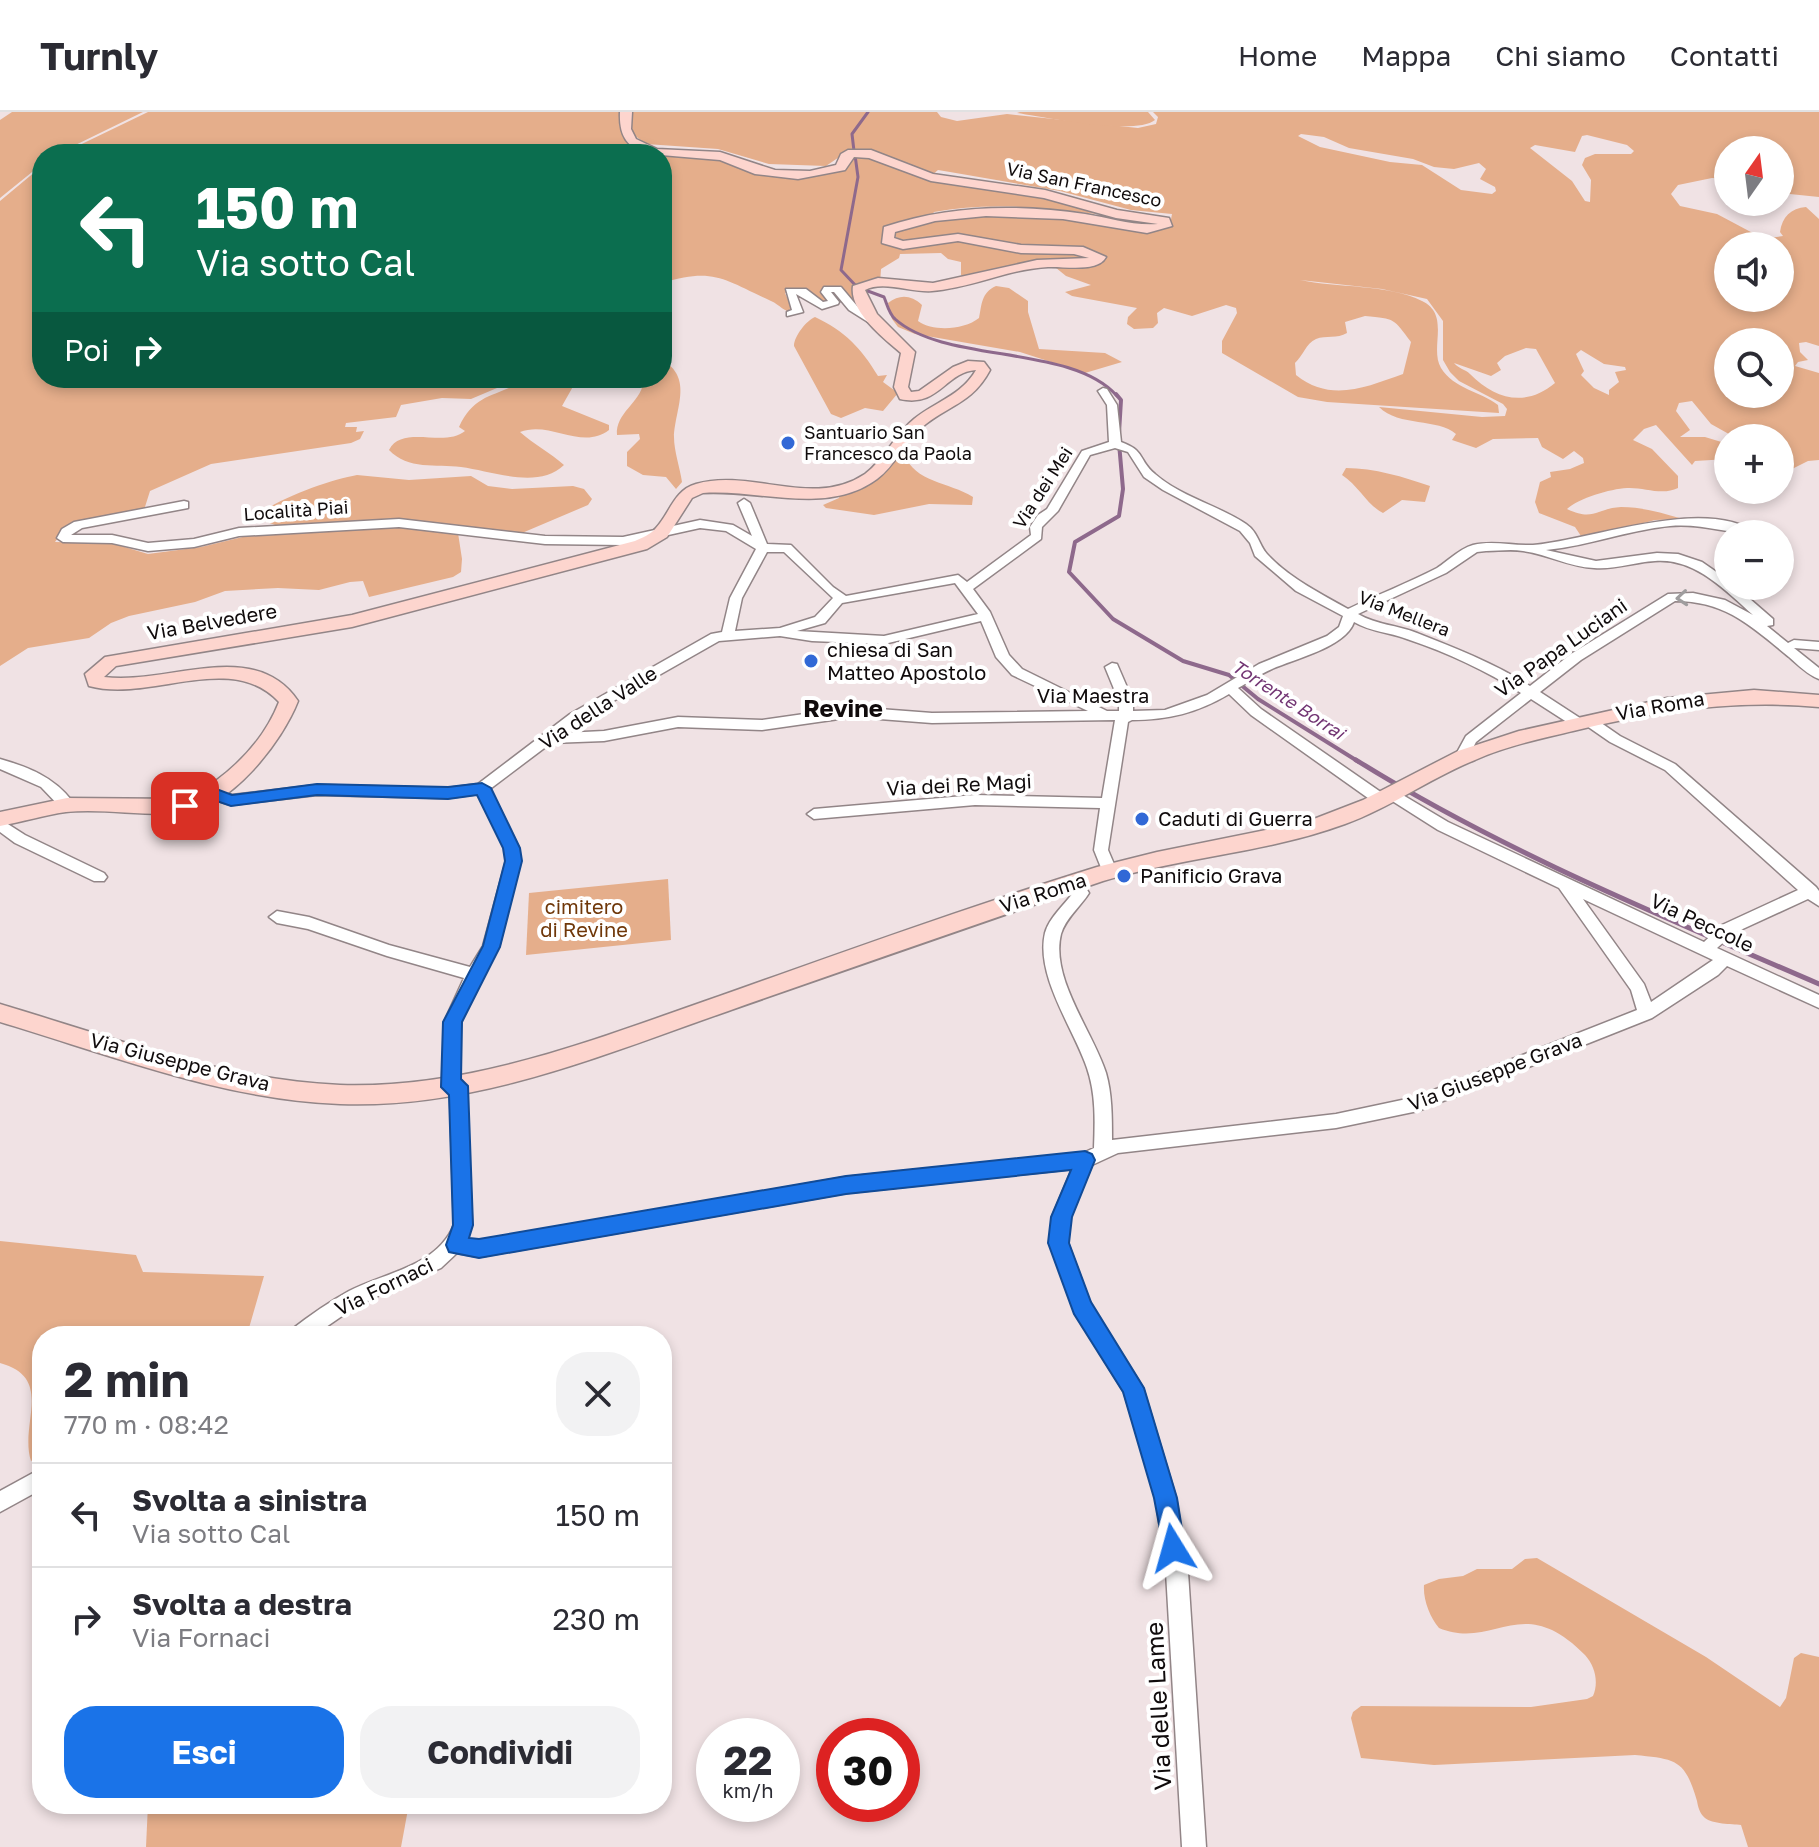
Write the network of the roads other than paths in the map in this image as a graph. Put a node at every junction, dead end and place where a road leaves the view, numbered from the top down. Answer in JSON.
{"nodes":[{"id":1,"x":626,"y":112,"type":"edge"},
{"id":2,"x":638,"y":144,"type":"edge"},
{"id":3,"x":672,"y":153,"type":"edge"},
{"id":4,"x":791,"y":314,"type":"dead end"},
{"id":5,"x":872,"y":320,"type":"junction"},
{"id":6,"x":1103,"y":391,"type":"dead end"},
{"id":7,"x":1118,"y":445,"type":"junction"},
{"id":8,"x":744,"y":503,"type":"dead end"},
{"id":9,"x":184,"y":505,"type":"dead end"},
{"id":10,"x":1714,"y":523,"type":"edge"},
{"id":11,"x":661,"y":533,"type":"junction"},
{"id":12,"x":1524,"y":547,"type":"junction"},
{"id":13,"x":763,"y":548,"type":"junction"},
{"id":14,"x":1714,"y":576,"type":"edge"},
{"id":15,"x":966,"y":588,"type":"junction"},
{"id":16,"x":840,"y":598,"type":"junction"},
{"id":17,"x":1744,"y":600,"type":"edge"},
{"id":18,"x":1349,"y":615,"type":"junction"},
{"id":19,"x":985,"y":616,"type":"junction"},
{"id":20,"x":780,"y":632,"type":"junction"},
{"id":21,"x":728,"y":636,"type":"junction"},
{"id":22,"x":1794,"y":644,"type":"junction"},
{"id":23,"x":1819,"y":646,"type":"edge"},
{"id":24,"x":1112,"y":667,"type":"dead end"},
{"id":25,"x":1819,"y":675,"type":"edge"},
{"id":26,"x":1232,"y":686,"type":"junction"},
{"id":27,"x":1532,"y":692,"type":"junction"},
{"id":28,"x":1819,"y":701,"type":"edge"},
{"id":29,"x":1103,"y":714,"type":"junction"},
{"id":30,"x":1124,"y":718,"type":"junction"},
{"id":31,"x":1583,"y":722,"type":"junction"},
{"id":32,"x":546,"y":738,"type":"junction"},
{"id":33,"x":1461,"y":758,"type":"junction"},
{"id":34,"x":0,"y":764,"type":"edge"},
{"id":35,"x":482,"y":788,"type":"junction"},
{"id":36,"x":214,"y":794,"type":"junction"},
{"id":37,"x":1389,"y":794,"type":"junction"},
{"id":38,"x":1107,"y":803,"type":"junction"},
{"id":39,"x":67,"y":805,"type":"junction"},
{"id":40,"x":814,"y":814,"type":"dead end"},
{"id":41,"x":0,"y":822,"type":"edge"},
{"id":42,"x":1109,"y":871,"type":"junction"},
{"id":43,"x":99,"y":877,"type":"dead end"},
{"id":44,"x":1075,"y":882,"type":"junction"},
{"id":45,"x":1565,"y":886,"type":"junction"},
{"id":46,"x":1815,"y":895,"type":"edge"},
{"id":47,"x":277,"y":917,"type":"dead end"},
{"id":48,"x":1710,"y":945,"type":"junction"},
{"id":49,"x":1725,"y":958,"type":"junction"},
{"id":50,"x":474,"y":974,"type":"junction"},
{"id":51,"x":1819,"y":1002,"type":"edge"},
{"id":52,"x":0,"y":1013,"type":"edge"},
{"id":53,"x":1646,"y":1013,"type":"junction"},
{"id":54,"x":455,"y":1087,"type":"junction"},
{"id":55,"x":1094,"y":1155,"type":"junction"},
{"id":56,"x":456,"y":1245,"type":"junction"},
{"id":57,"x":313,"y":1326,"type":"edge"},
{"id":58,"x":32,"y":1484,"type":"edge"},
{"id":59,"x":0,"y":1502,"type":"edge"},
{"id":60,"x":1194,"y":1847,"type":"edge"}],
"edges":[{"from":1,"to":2,"type":"street","name":"Via San Francesco"},
{"from":3,"to":5,"type":"street","name":"Via San Francesco"},
{"from":4,"to":5,"type":"street"},
{"from":5,"to":11,"type":"street","name":"Via San Francesco"},
{"from":6,"to":7,"type":"street"},
{"from":7,"to":15,"type":"street","name":"Via dei Mei"},
{"from":7,"to":18,"type":"street","name":"Via Mellera"},
{"from":8,"to":13,"type":"street"},
{"from":9,"to":11,"type":"street","name":"Località Piai"},
{"from":10,"to":12,"type":"street"},
{"from":11,"to":13,"type":"street"},
{"from":11,"to":36,"type":"street","name":"Via Belvedere"},
{"from":12,"to":14,"type":"street","name":"Via Maestra"},
{"from":12,"to":18,"type":"street","name":"Via Maestra"},
{"from":13,"to":16,"type":"street"},
{"from":13,"to":21,"type":"street"},
{"from":15,"to":16,"type":"street"},
{"from":15,"to":19,"type":"street"},
{"from":16,"to":20,"type":"street"},
{"from":17,"to":22,"type":"street","name":"Via Maestra"},
{"from":18,"to":26,"type":"street","name":"Via Maestra"},
{"from":18,"to":27,"type":"street","name":"Via Mellera"},
{"from":19,"to":20,"type":"street"},
{"from":19,"to":29,"type":"street"},
{"from":20,"to":21,"type":"street","name":"Via della Valle"},
{"from":21,"to":32,"type":"street","name":"Via della Valle"},
{"from":22,"to":23,"type":"street"},
{"from":22,"to":25,"type":"street","name":"Via Maestra"},
{"from":24,"to":30,"type":"street"},
{"from":25,"to":27,"type":"street","name":"Via Papa Luciani","one_way":true},
{"from":26,"to":30,"type":"street","name":"Via Maestra"},
{"from":26,"to":37,"type":"street","name":"Via Peccole"},
{"from":27,"to":31,"type":"street","name":"Via Mellera"},
{"from":27,"to":33,"type":"street","name":"Via Papa Luciani"},
{"from":28,"to":31,"type":"street","name":"Via Roma"},
{"from":29,"to":30,"type":"street","name":"Via Maestra"},
{"from":29,"to":32,"type":"street","name":"Via Maestra"},
{"from":30,"to":38,"type":"street"},
{"from":31,"to":33,"type":"street","name":"Via Roma"},
{"from":31,"to":46,"type":"street","name":"Via Mellera"},
{"from":32,"to":35,"type":"street","name":"Via della Valle"},
{"from":33,"to":37,"type":"street","name":"Via Roma"},
{"from":34,"to":39,"type":"street"},
{"from":35,"to":36,"type":"street"},
{"from":35,"to":50,"type":"street"},
{"from":36,"to":39,"type":"street"},
{"from":37,"to":42,"type":"street","name":"Via Roma"},
{"from":37,"to":45,"type":"street","name":"Via Peccole"},
{"from":38,"to":40,"type":"street","name":"Via dei Re Magi"},
{"from":38,"to":42,"type":"street"},
{"from":39,"to":41,"type":"street"},
{"from":41,"to":43,"type":"street"},
{"from":42,"to":44,"type":"street","name":"Via Roma"},
{"from":44,"to":54,"type":"street","name":"Via Roma"},
{"from":44,"to":55,"type":"street","name":"Via delle Lame"},
{"from":45,"to":48,"type":"street","name":"Via Peccole"},
{"from":45,"to":53,"type":"street","name":"Via Peccole"},
{"from":46,"to":48,"type":"street"},
{"from":47,"to":50,"type":"street"},
{"from":48,"to":49,"type":"street","name":"Via Peccole"},
{"from":49,"to":51,"type":"street","name":"Via Peccole"},
{"from":49,"to":53,"type":"street","name":"Via Giuseppe Grava"},
{"from":50,"to":54,"type":"street"},
{"from":52,"to":54,"type":"street","name":"Via Giuseppe Grava"},
{"from":53,"to":55,"type":"street","name":"Via Giuseppe Grava"},
{"from":54,"to":56,"type":"street"},
{"from":55,"to":56,"type":"street","name":"Via Giuseppe Grava"},
{"from":55,"to":60,"type":"street","name":"Via delle Lame"},
{"from":56,"to":57,"type":"street","name":"Via Fornaci"},
{"from":58,"to":59,"type":"street"}]}
